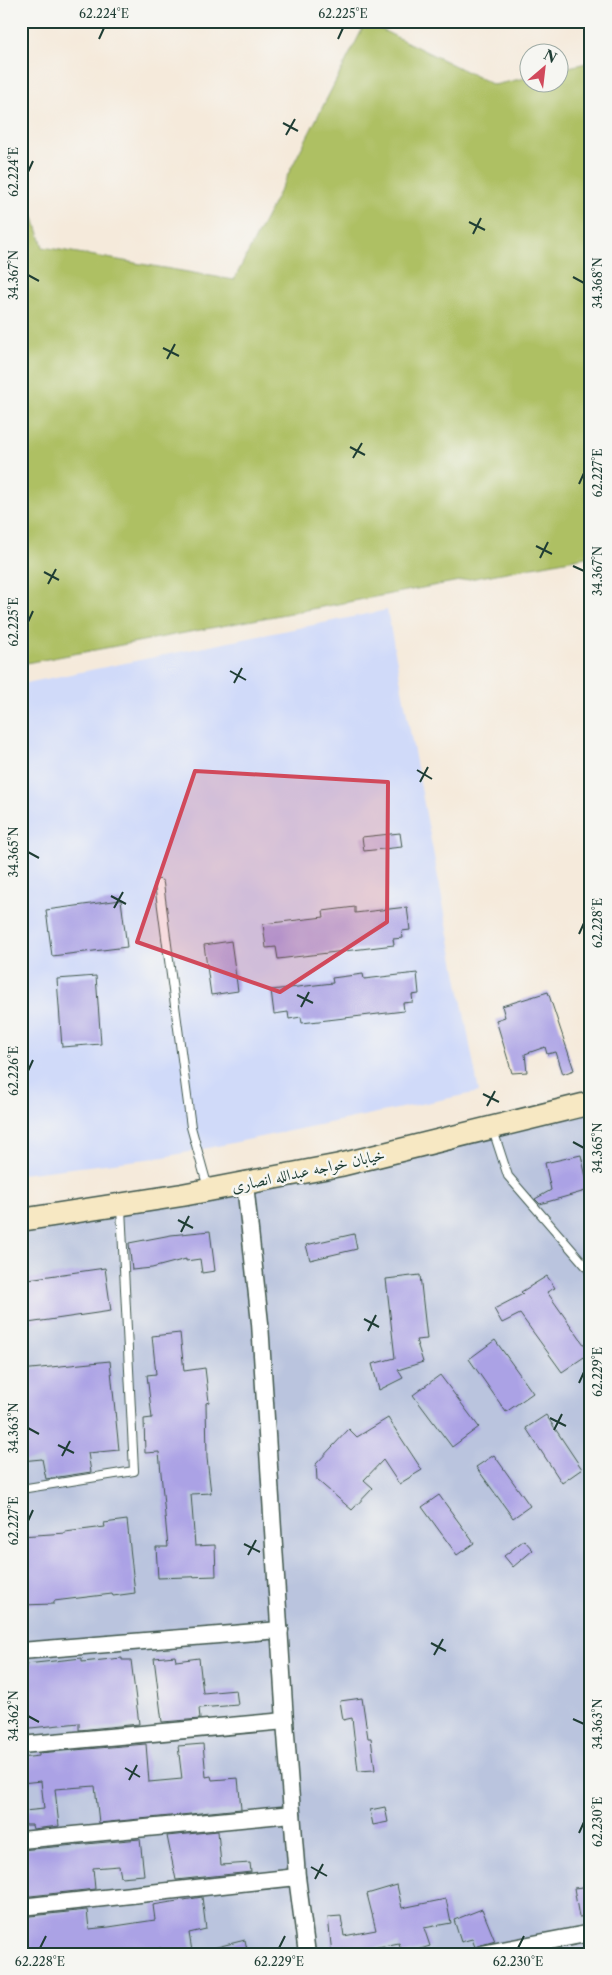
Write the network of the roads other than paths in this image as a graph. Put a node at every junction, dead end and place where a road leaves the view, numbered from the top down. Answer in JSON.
{"nodes":[{"id":1,"x":159,"y":884,"type":"dead end"},
{"id":2,"x":591,"y":1103,"type":"edge"},
{"id":3,"x":492,"y":1128,"type":"junction"},
{"id":4,"x":245,"y":1184,"type":"junction"},
{"id":5,"x":209,"y":1190,"type":"junction"},
{"id":6,"x":120,"y":1205,"type":"junction"},
{"id":7,"x":21,"y":1220,"type":"edge"},
{"id":8,"x":591,"y":1272,"type":"edge"},
{"id":9,"x":21,"y":1489,"type":"edge"},
{"id":10,"x":280,"y":1630,"type":"junction"},
{"id":11,"x":21,"y":1651,"type":"edge"},
{"id":12,"x":284,"y":1721,"type":"junction"},
{"id":13,"x":21,"y":1745,"type":"edge"},
{"id":14,"x":292,"y":1814,"type":"junction"},
{"id":15,"x":21,"y":1840,"type":"edge"},
{"id":16,"x":297,"y":1877,"type":"junction"},
{"id":17,"x":21,"y":1907,"type":"edge"},
{"id":18,"x":591,"y":1933,"type":"edge"},
{"id":19,"x":305,"y":1953,"type":"edge"},
{"id":20,"x":482,"y":1954,"type":"edge"}],
"edges":[{"from":1,"to":5,"type":"lane"},
{"from":2,"to":3,"type":"street","name":"خیابان خواجه عبدالله انصاری"},
{"from":3,"to":4,"type":"street","name":"خیابان خواجه عبدالله انصاری"},
{"from":3,"to":8,"type":"lane"},
{"from":4,"to":5,"type":"street","name":"خیابان خواجه عبدالله انصاری"},
{"from":4,"to":10,"type":"street"},
{"from":5,"to":6,"type":"street","name":"خیابان خواجه عبدالله انصاری"},
{"from":6,"to":7,"type":"street","name":"خیابان خواجه عبدالله انصاری"},
{"from":6,"to":9,"type":"lane"},
{"from":10,"to":11,"type":"street"},
{"from":10,"to":12,"type":"street"},
{"from":12,"to":13,"type":"street"},
{"from":12,"to":14,"type":"street"},
{"from":14,"to":15,"type":"street"},
{"from":14,"to":16,"type":"street"},
{"from":16,"to":17,"type":"street"},
{"from":16,"to":19,"type":"street"},
{"from":18,"to":20,"type":"street"}]}
